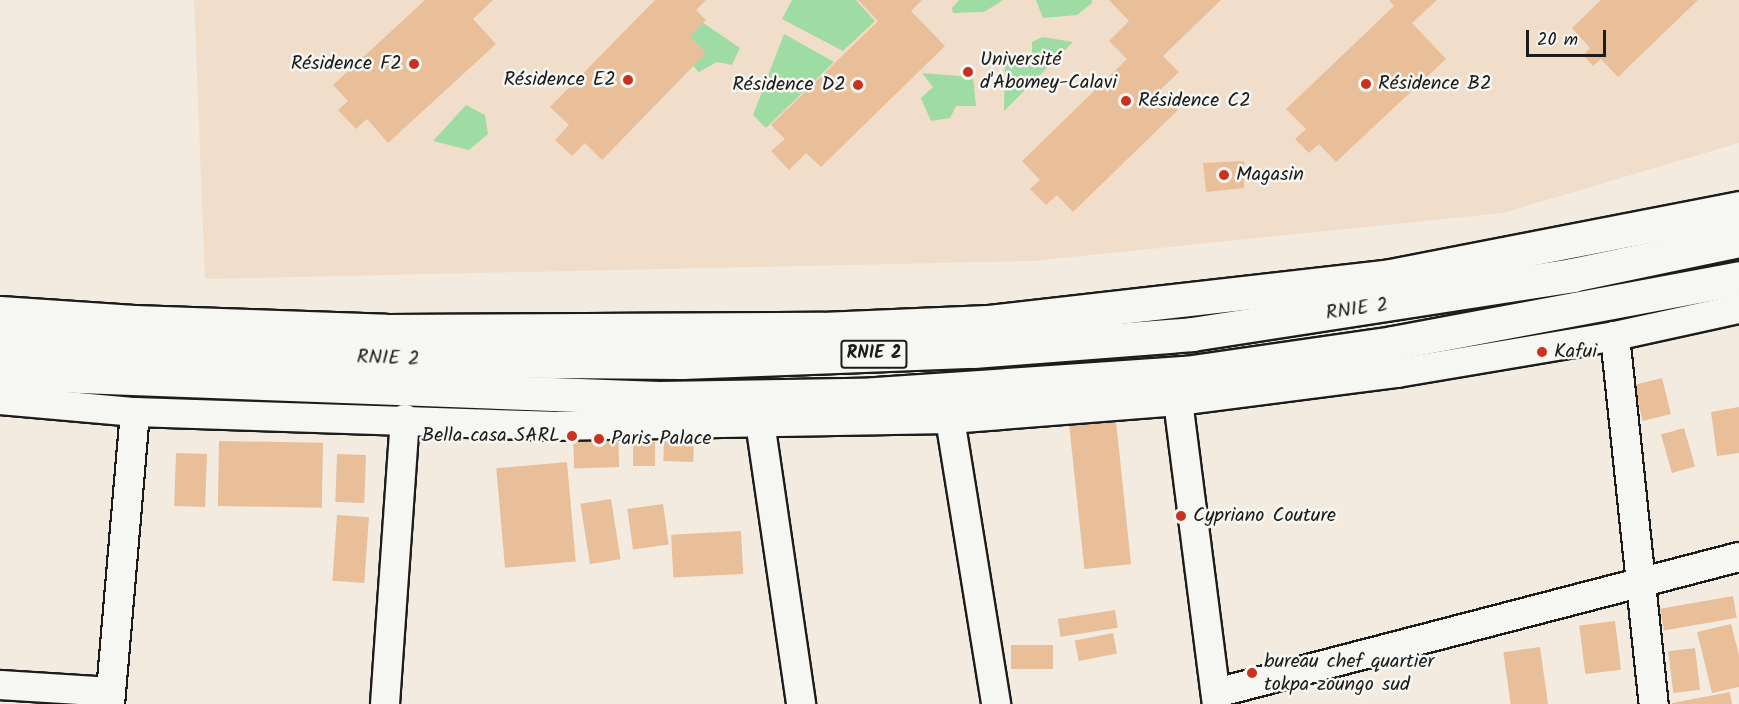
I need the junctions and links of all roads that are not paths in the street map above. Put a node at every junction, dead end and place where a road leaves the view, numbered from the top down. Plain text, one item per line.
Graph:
1 (1739, 208) edge
2 (1739, 240) edge
3 (1739, 278) edge
4 (1739, 309) edge
5 (0, 313) edge
6 (1616, 336) junction
7 (0, 342) edge
8 (0, 373) edge
9 (0, 400) edge
10 (1178, 401) junction
11 (135, 412) junction
12 (405, 419) junction
13 (950, 419) junction
14 (760, 422) junction
15 (1739, 557) edge
16 (1640, 582) junction
17 (0, 685) edge
18 (110, 698) edge
19 (1216, 698) edge
20 (385, 704) edge
21 (801, 704) edge
22 (996, 704) edge
23 (1654, 704) edge

1 - 5 main road
2 - 7 main road, RNIE 2 / RNIE 2
3 - 8 main road, RNIE 2 / RNIE 2
4 - 6 street
6 - 10 street
6 - 16 street
9 - 11 street
10 - 13 street
10 - 19 street
11 - 12 street
11 - 18 street
12 - 14 street
12 - 20 street
13 - 14 street
13 - 22 street
14 - 21 street
15 - 16 street
16 - 19 street
16 - 23 street
17 - 18 street

